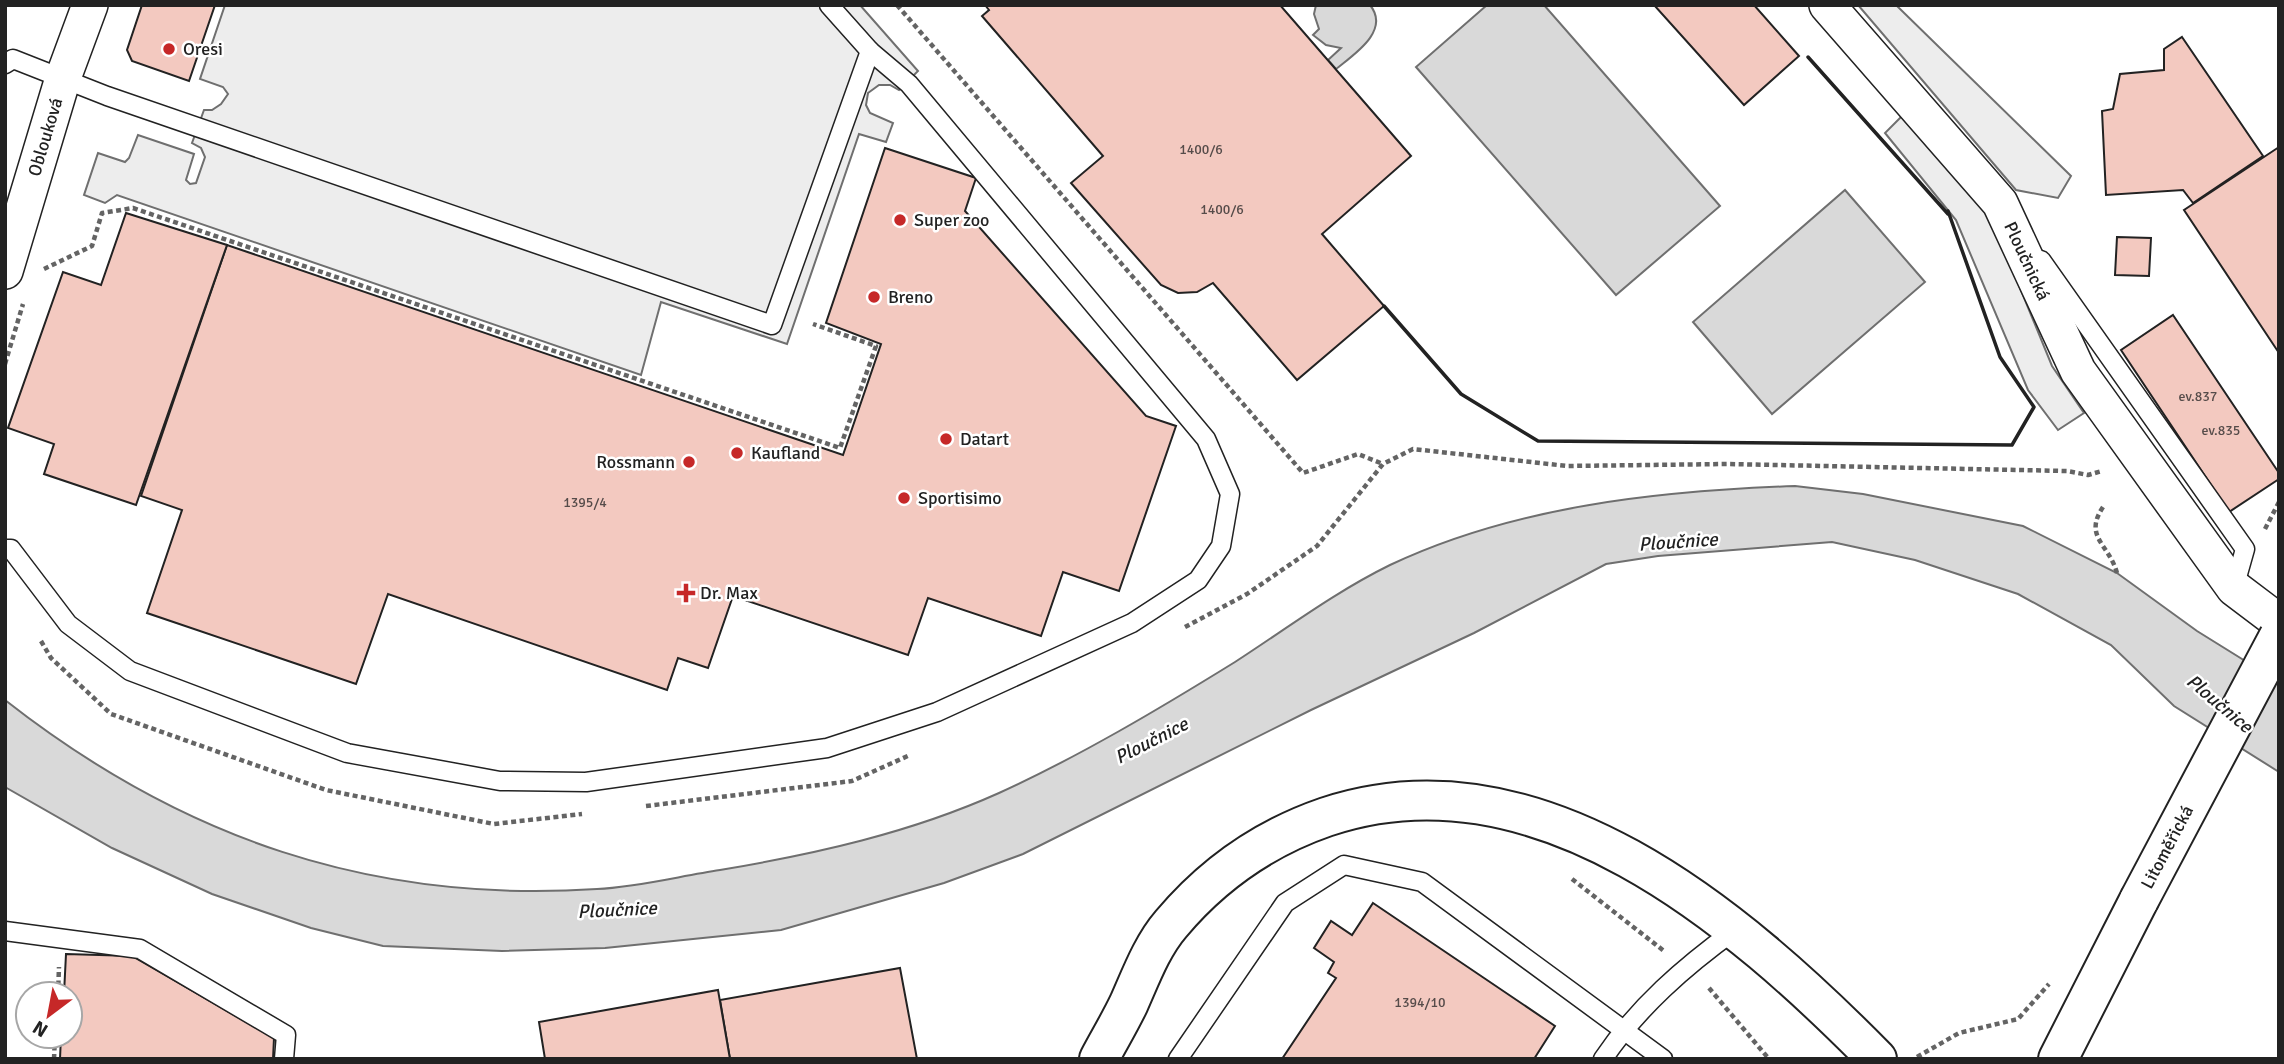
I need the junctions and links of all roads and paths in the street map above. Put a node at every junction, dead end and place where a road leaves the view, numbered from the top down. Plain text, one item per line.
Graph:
1 (90, 5) edge
2 (829, 5) edge
3 (897, 5) edge
4 (1827, 5) edge
5 (870, 51) junction
6 (5, 64) edge
7 (63, 78) junction
8 (2000, 203) junction
9 (19, 273) edge
10 (24, 301) dead end
11 (813, 324) dead end
12 (5, 363) edge
13 (1383, 464) junction
14 (2108, 470) dead end
15 (2279, 502) edge
16 (2103, 507) dead end
17 (2265, 530) dead end
18 (5, 549) edge
19 (2118, 573) dead end
20 (2234, 588) junction
21 (2279, 622) edge
22 (1181, 629) dead end
23 (2279, 636) edge
24 (38, 637) dead end
25 (914, 753) dead end
26 (643, 807) dead end
27 (589, 813) dead end
28 (1567, 875) dead end
29 (1735, 930) junction
30 (5, 931) edge
31 (1685, 966) junction
32 (2050, 983) dead end
33 (1128, 1005) junction
34 (1622, 1030) junction
35 (1914, 1058) edge
36 (284, 1059) edge
37 (1099, 1059) edge
38 (1116, 1059) edge
39 (1178, 1059) edge
40 (1603, 1059) edge
41 (1663, 1059) edge
42 (1769, 1059) edge
43 (1877, 1059) edge
44 (2058, 1059) edge

1 - 7 street, Oblouková
2 - 5 lane
3 - 13 path
4 - 8 street, Ploučnická
5 - 7 lane
5 - 18 lane
6 - 7 lane
7 - 9 street, Oblouková
8 - 20 street, Ploučnická
8 - 20 lane
9 - 11 path
10 - 12 path
13 - 14 path
13 - 22 path
15 - 17 path
16 - 19 path
20 - 21 street, Ploučnická
23 - 44 main road, Litoměřická, bridge
24 - 27 path
25 - 26 path
28 - 31 path
29 - 31 lane
29 - 33 main road
29 - 43 main road
30 - 36 lane
31 - 34 lane
31 - 42 path
32 - 35 path
33 - 37 main road
33 - 38 main road
34 - 39 lane
34 - 40 lane
34 - 41 lane

